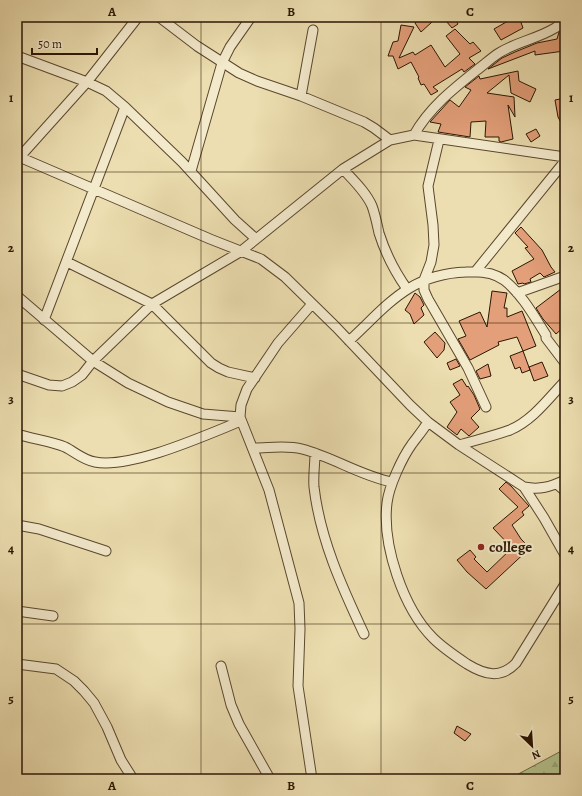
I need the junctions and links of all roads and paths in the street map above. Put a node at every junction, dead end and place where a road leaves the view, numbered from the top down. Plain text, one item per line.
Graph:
1 (138, 17) edge
2 (159, 17) edge
3 (251, 17) edge
4 (564, 17) edge
5 (313, 30) dead end
6 (17, 56) edge
7 (222, 63) junction
8 (87, 82) junction
9 (301, 96) junction
10 (125, 107) junction
11 (414, 135) junction
12 (390, 140) junction
13 (439, 140) junction
14 (18, 157) edge
15 (565, 157) edge
16 (565, 161) edge
17 (343, 169) junction
18 (191, 170) junction
19 (93, 189) junction
20 (256, 239) junction
21 (240, 252) junction
22 (67, 262) junction
23 (475, 272) junction
24 (565, 276) edge
25 (424, 280) junction
26 (407, 289) junction
27 (517, 293) junction
28 (17, 296) edge
29 (152, 304) junction
30 (312, 304) junction
31 (44, 320) junction
32 (349, 341) junction
33 (93, 361) junction
34 (565, 363) edge
35 (17, 374) edge
36 (255, 378) junction
37 (565, 381) edge
38 (486, 407) dead end
39 (240, 419) junction
40 (428, 422) junction
41 (17, 434) edge
42 (459, 445) junction
43 (253, 448) junction
44 (315, 453) junction
45 (392, 482) junction
46 (561, 482) edge
47 (524, 487) junction
48 (565, 490) edge
49 (17, 525) edge
50 (106, 551) dead end
51 (565, 555) edge
52 (565, 584) edge
53 (17, 611) edge
54 (53, 616) dead end
55 (364, 634) dead end
56 (17, 664) edge
57 (221, 666) dead end
58 (132, 779) edge
59 (270, 779) edge
60 (312, 779) edge

1 - 8 street
2 - 7 street
3 - 7 street
4 - 11 street
5 - 9 street
6 - 8 street
7 - 9 street
7 - 18 street
8 - 10 street
8 - 14 street
9 - 12 street
10 - 18 street
10 - 19 street
11 - 12 street
11 - 13 street
12 - 17 street
13 - 15 street
13 - 25 street
14 - 19 street
16 - 23 street
17 - 20 street
17 - 26 street
18 - 20 street
19 - 21 street
19 - 22 street
20 - 21 street
21 - 29 street
21 - 30 street
22 - 29 street
22 - 31 street
23 - 25 street
23 - 27 street
24 - 27 street
25 - 26 street
25 - 38 street
26 - 32 street
27 - 34 street
28 - 31 street
29 - 33 street
29 - 36 street
30 - 32 street
30 - 36 street
31 - 33 street
32 - 40 street
33 - 35 street
33 - 39 street
36 - 39 street
37 - 42 street
39 - 41 street
39 - 43 street
40 - 42 street
40 - 45 street
42 - 47 street
43 - 44 street
43 - 60 street
44 - 45 street
44 - 55 street
45 - 52 street
46 - 47 street
46 - 48 street
47 - 51 street
49 - 50 street
53 - 54 street
56 - 58 street
57 - 59 street

